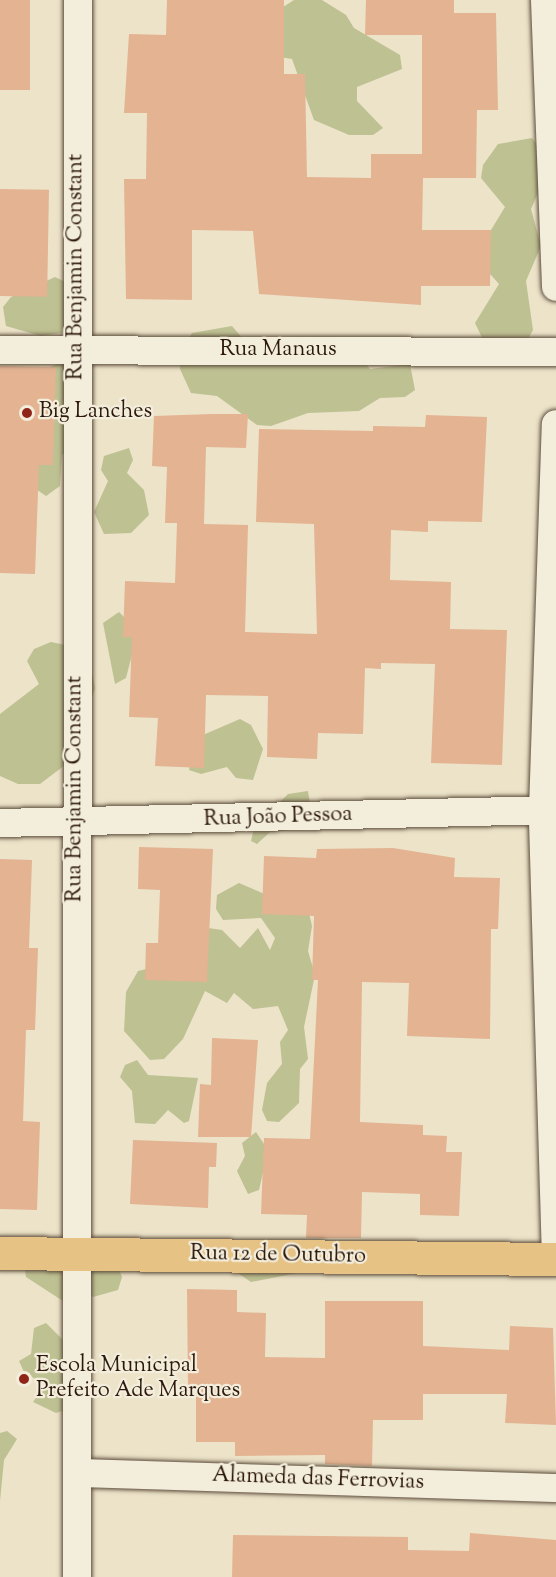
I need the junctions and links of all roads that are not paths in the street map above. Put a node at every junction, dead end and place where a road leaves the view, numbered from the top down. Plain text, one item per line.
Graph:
1 (78, 0) edge
2 (545, 0) edge
3 (556, 287) edge
4 (0, 350) edge
5 (77, 351) junction
6 (556, 352) edge
7 (556, 424) edge
8 (549, 810) edge
9 (0, 823) edge
10 (76, 824) junction
11 (0, 1253) edge
12 (80, 1254) junction
13 (556, 1259) edge
14 (79, 1473) junction
15 (556, 1488) edge
16 (77, 1577) edge

1 - 5 street, Rua Benjamin Constant
2 - 3 street
4 - 5 street, Rua Manaus
5 - 6 street, Rua Manaus
5 - 10 street, Rua Benjamin Constant
7 - 8 street
8 - 10 street, Rua João Pessoa
8 - 13 street
9 - 10 street, Rua João Pessoa
10 - 12 street, Rua Benjamin Constant
11 - 12 main road, Rua 12 de Outubro
12 - 13 main road, Rua 12 de Outubro
12 - 14 street, Rua Benjamin Constant
14 - 15 street, Alameda das Ferrovias
14 - 16 street, Rua Benjamin Constant

